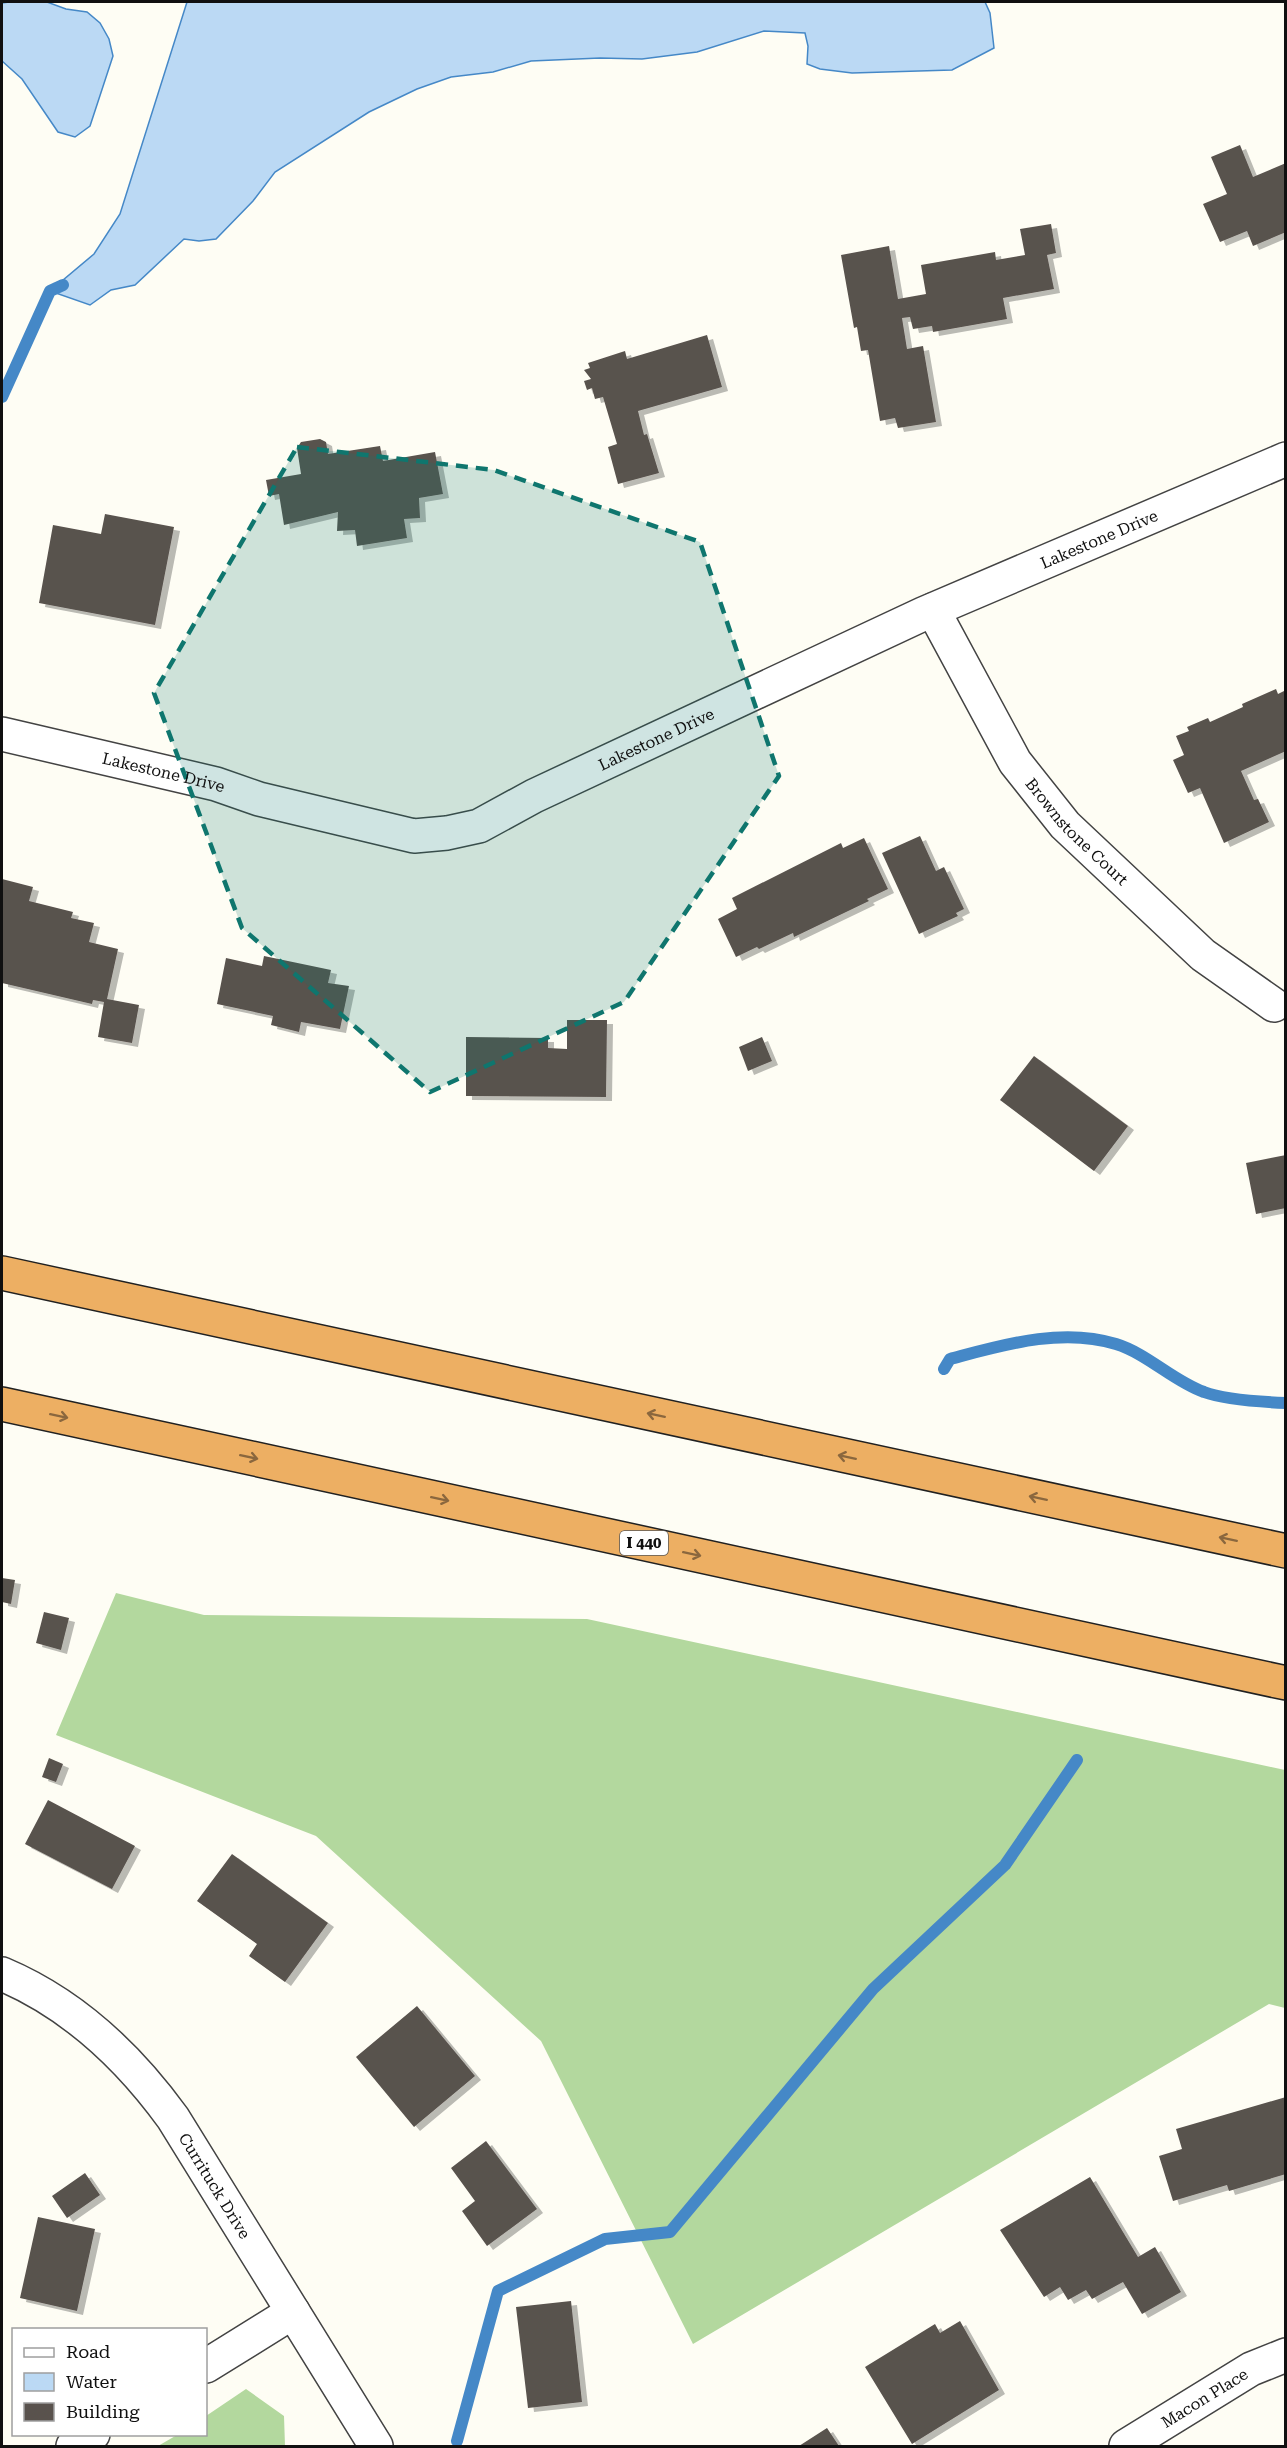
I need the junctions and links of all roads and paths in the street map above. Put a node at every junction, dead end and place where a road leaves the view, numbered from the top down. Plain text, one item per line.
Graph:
1 (1286, 459) edge
2 (933, 610) junction
3 (2, 734) edge
4 (1274, 1005) dead end
5 (2, 1274) edge
6 (2, 1404) edge
7 (1286, 1551) edge
8 (1286, 1683) edge
9 (2, 1974) edge
10 (293, 2312) junction
11 (1286, 2355) edge
12 (207, 2365) edge
13 (90, 2436) edge
14 (74, 2446) edge
15 (376, 2446) edge
16 (1126, 2446) edge

1 - 2 street, Lakestone Drive
2 - 3 street, Lakestone Drive
2 - 4 street, Brownstone Court
7 -> 5 highway
6 -> 8 highway, I 440
9 - 10 street, Currituck Drive
10 - 12 street
10 - 15 street, Currituck Drive
11 - 16 street, Macon Place
13 - 14 street

